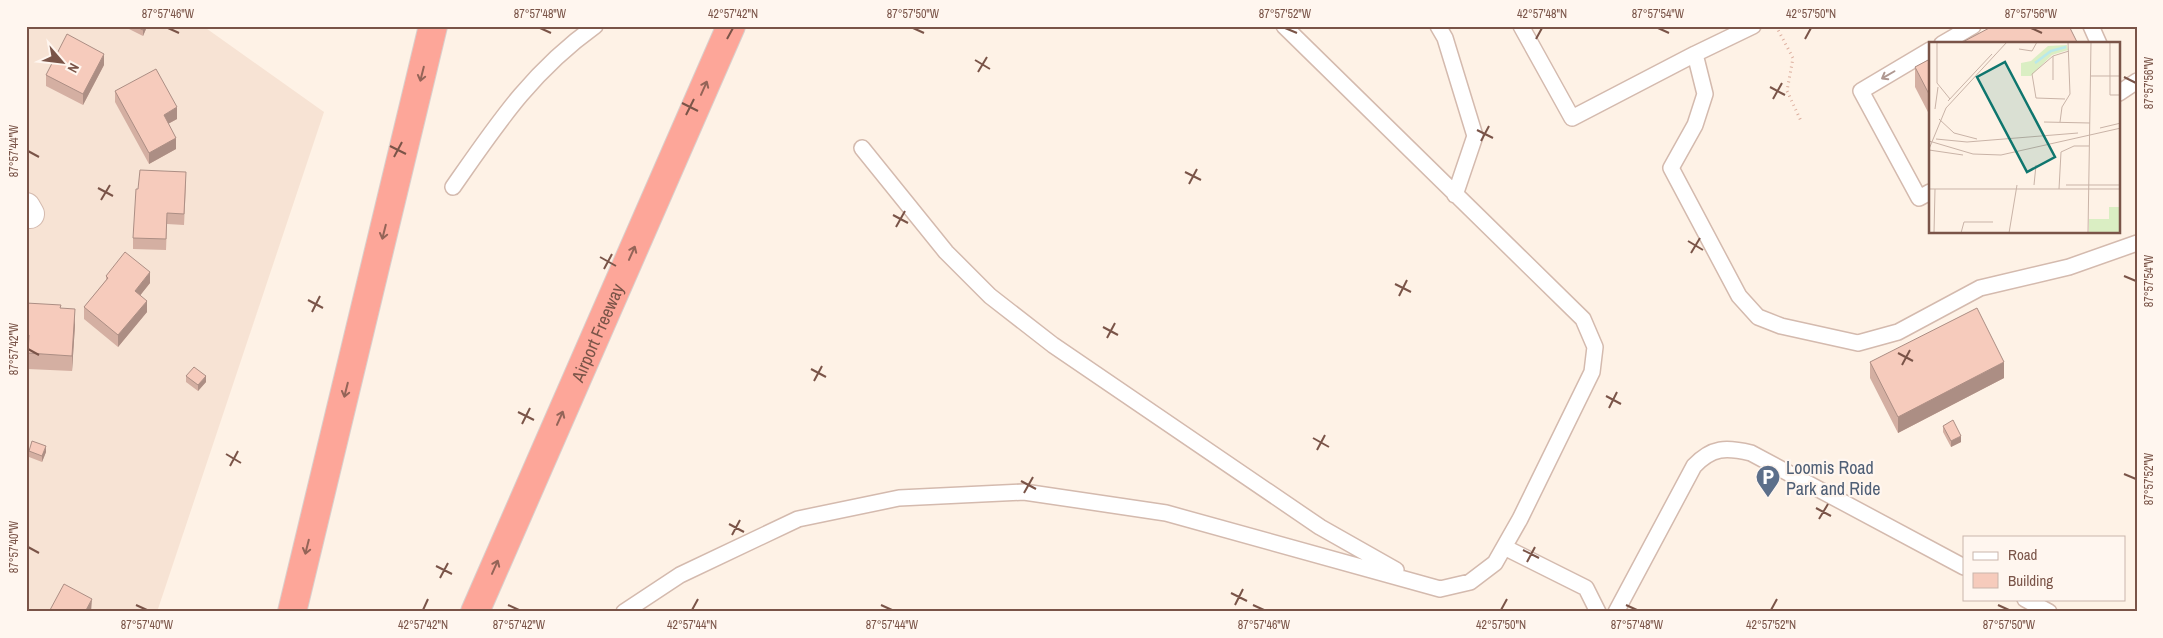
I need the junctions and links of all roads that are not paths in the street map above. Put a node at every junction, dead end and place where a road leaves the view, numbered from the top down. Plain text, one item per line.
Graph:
1 (433, 26) edge
2 (595, 26) edge
3 (731, 26) edge
4 (1284, 26) edge
5 (1438, 26) edge
6 (1521, 26) edge
7 (1753, 26) edge
8 (1972, 26) edge
9 (2091, 26) edge
10 (1945, 42) edge
11 (2098, 42) edge
12 (1929, 51) edge
13 (1695, 54) junction
14 (2137, 81) edge
15 (2120, 90) edge
16 (862, 148) dead end
17 (453, 187) dead end
18 (1929, 193) edge
19 (1454, 195) junction
20 (2137, 243) edge
21 (1504, 547) junction
22 (1963, 566) edge
23 (1440, 589) junction
24 (2027, 600) edge
25 (292, 612) edge
26 (475, 612) edge
27 (624, 612) edge
28 (1598, 612) edge
29 (1616, 612) edge
30 (2049, 612) edge

1 -> 25 highway
2 - 17 lane
26 -> 3 highway, Airport Freeway
4 - 19 lane
5 - 19 lane
6 - 13 lane
7 - 13 lane
8 - 10 lane
9 - 11 lane
12 -> 18 lane
13 - 20 lane
14 - 15 lane
16 - 23 lane
19 - 21 lane
21 - 23 lane
21 - 28 lane
22 - 29 lane
23 - 27 lane
24 - 30 lane

